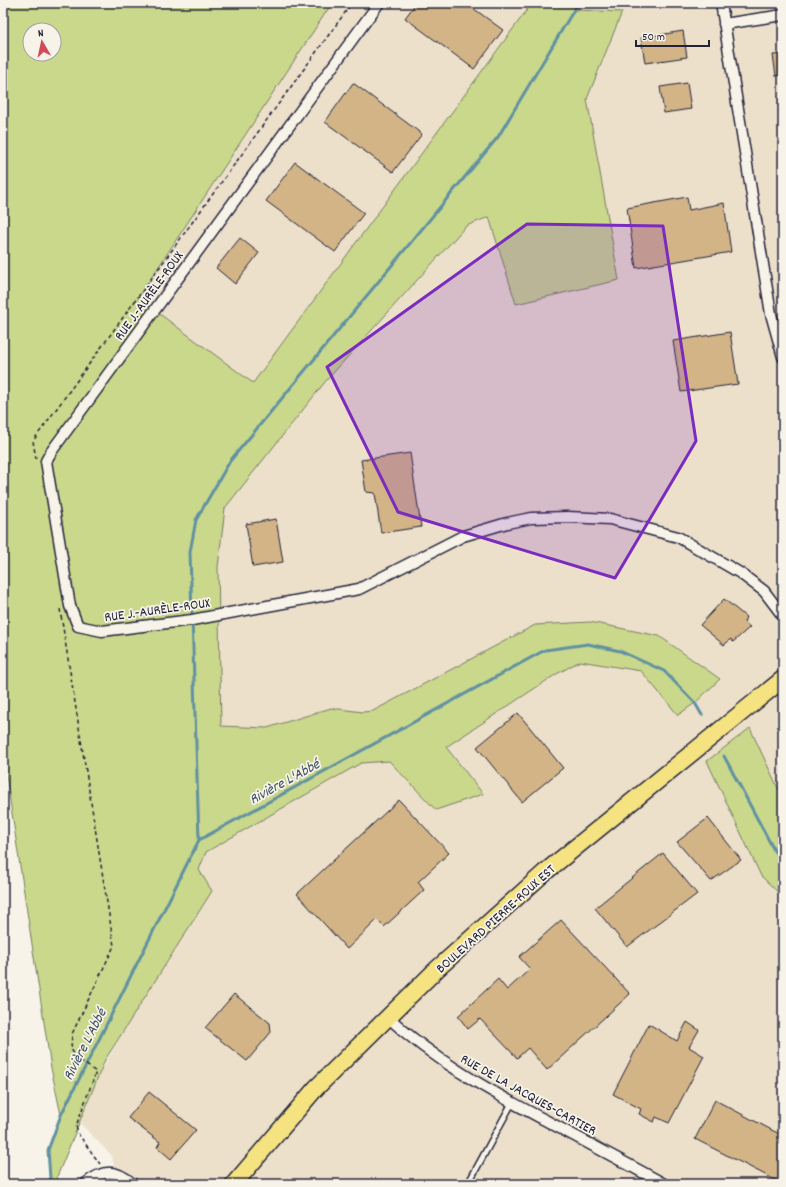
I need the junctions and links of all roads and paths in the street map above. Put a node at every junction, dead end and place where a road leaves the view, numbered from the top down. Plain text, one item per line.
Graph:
1 (352, 3) edge
2 (379, 3) edge
3 (721, 3) edge
4 (783, 15) edge
5 (724, 24) junction
6 (783, 356) edge
7 (37, 464) dead end
8 (59, 605) dead end
9 (783, 616) edge
10 (783, 679) edge
11 (388, 1017) junction
12 (512, 1102) junction
13 (110, 1172) junction
14 (85, 1184) edge
15 (133, 1184) edge
16 (234, 1184) edge
17 (468, 1184) edge
18 (664, 1184) edge

1 - 7 path
2 - 9 street, RUE J.-AURÈLE-ROUX
3 - 5 street
4 - 5 street
5 - 6 street
8 - 13 path
10 - 11 main road, BOULEVARD PIERRE-ROUX EST
11 - 12 street, RUE DE LA JACQUES-CARTIER
11 - 16 main road, BOULEVARD PIERRE-ROUX EST
12 - 17 lane
12 - 18 street, RUE DE LA JACQUES-CARTIER
13 - 14 street
13 - 15 street

